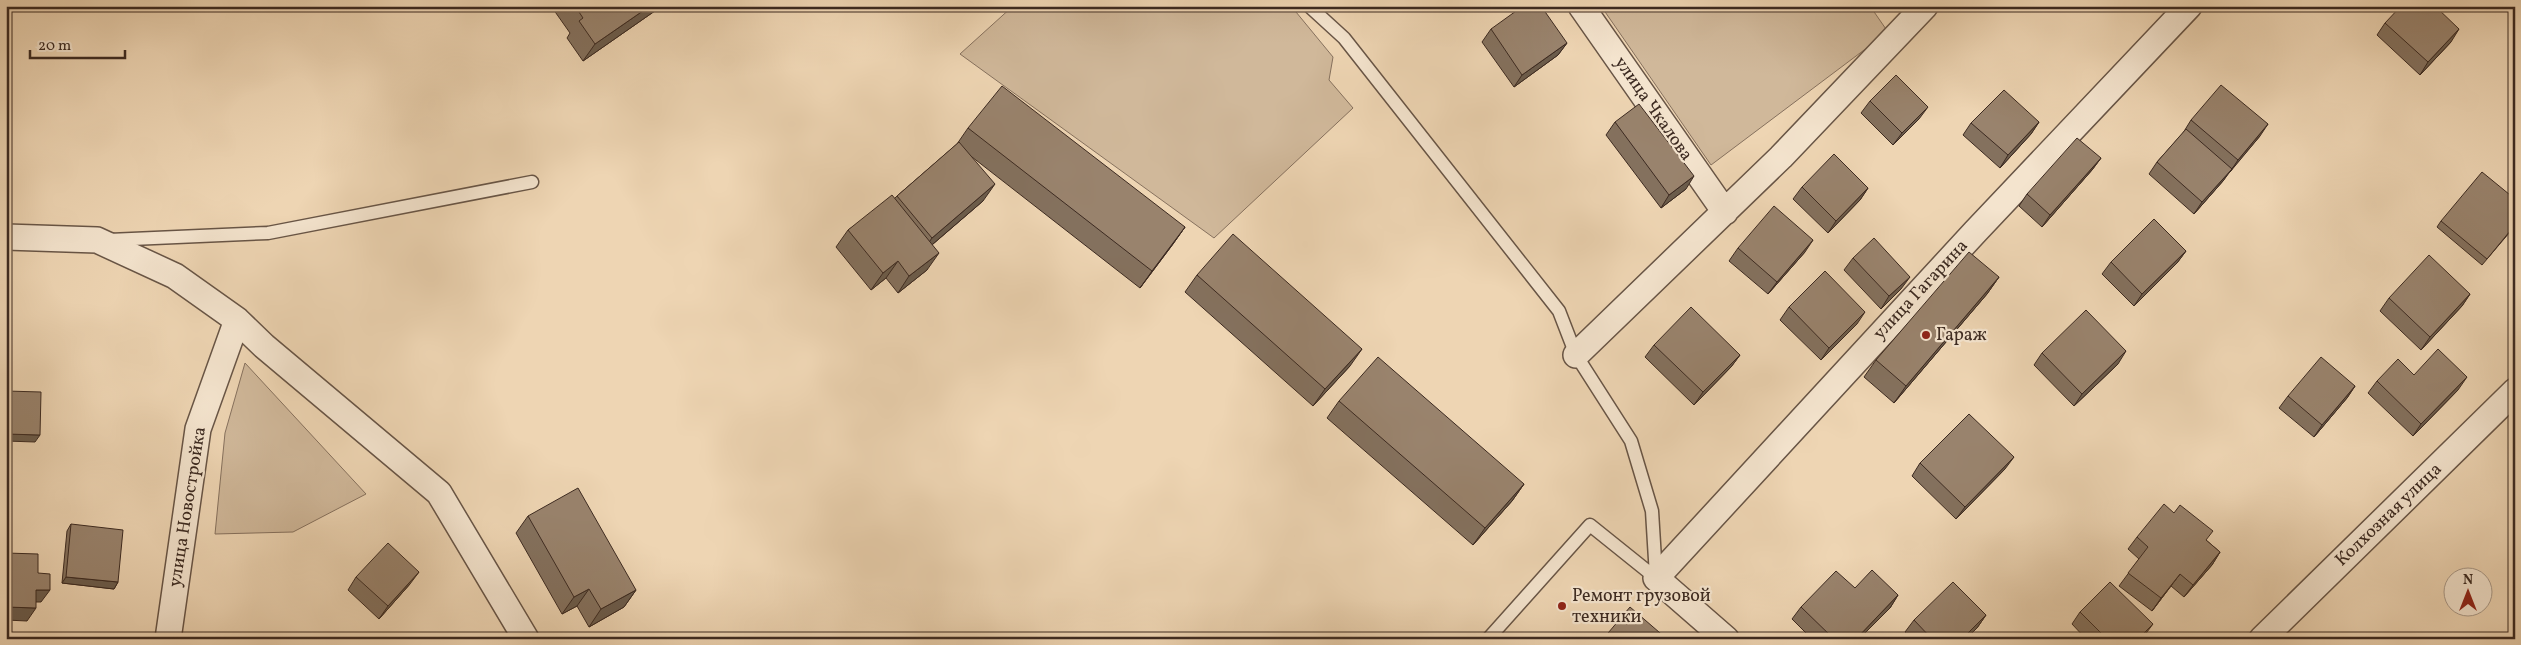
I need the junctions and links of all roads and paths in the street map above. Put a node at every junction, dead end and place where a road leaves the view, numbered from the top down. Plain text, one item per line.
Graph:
1 (1309, 6) edge
2 (1581, 6) edge
3 (2188, 6) edge
4 (1916, 9) edge
5 (532, 182) dead end
6 (1725, 212) junction
7 (6, 237) edge
8 (97, 240) junction
9 (237, 320) junction
10 (1576, 355) junction
11 (2515, 391) edge
12 (1656, 578) junction
13 (168, 639) edge
14 (526, 639) edge
15 (1488, 639) edge
16 (1726, 639) edge
17 (2262, 639) edge

1 - 10 lane
2 - 6 street, улица Чкалова
3 - 12 street, улица Гагарина
4 - 6 street
5 - 8 lane
6 - 10 street
7 - 8 street
8 - 9 street
9 - 13 street, улица Новостройка
9 - 14 street
10 - 12 lane
11 - 17 street, Колхозная улица
12 - 15 lane
12 - 16 street

